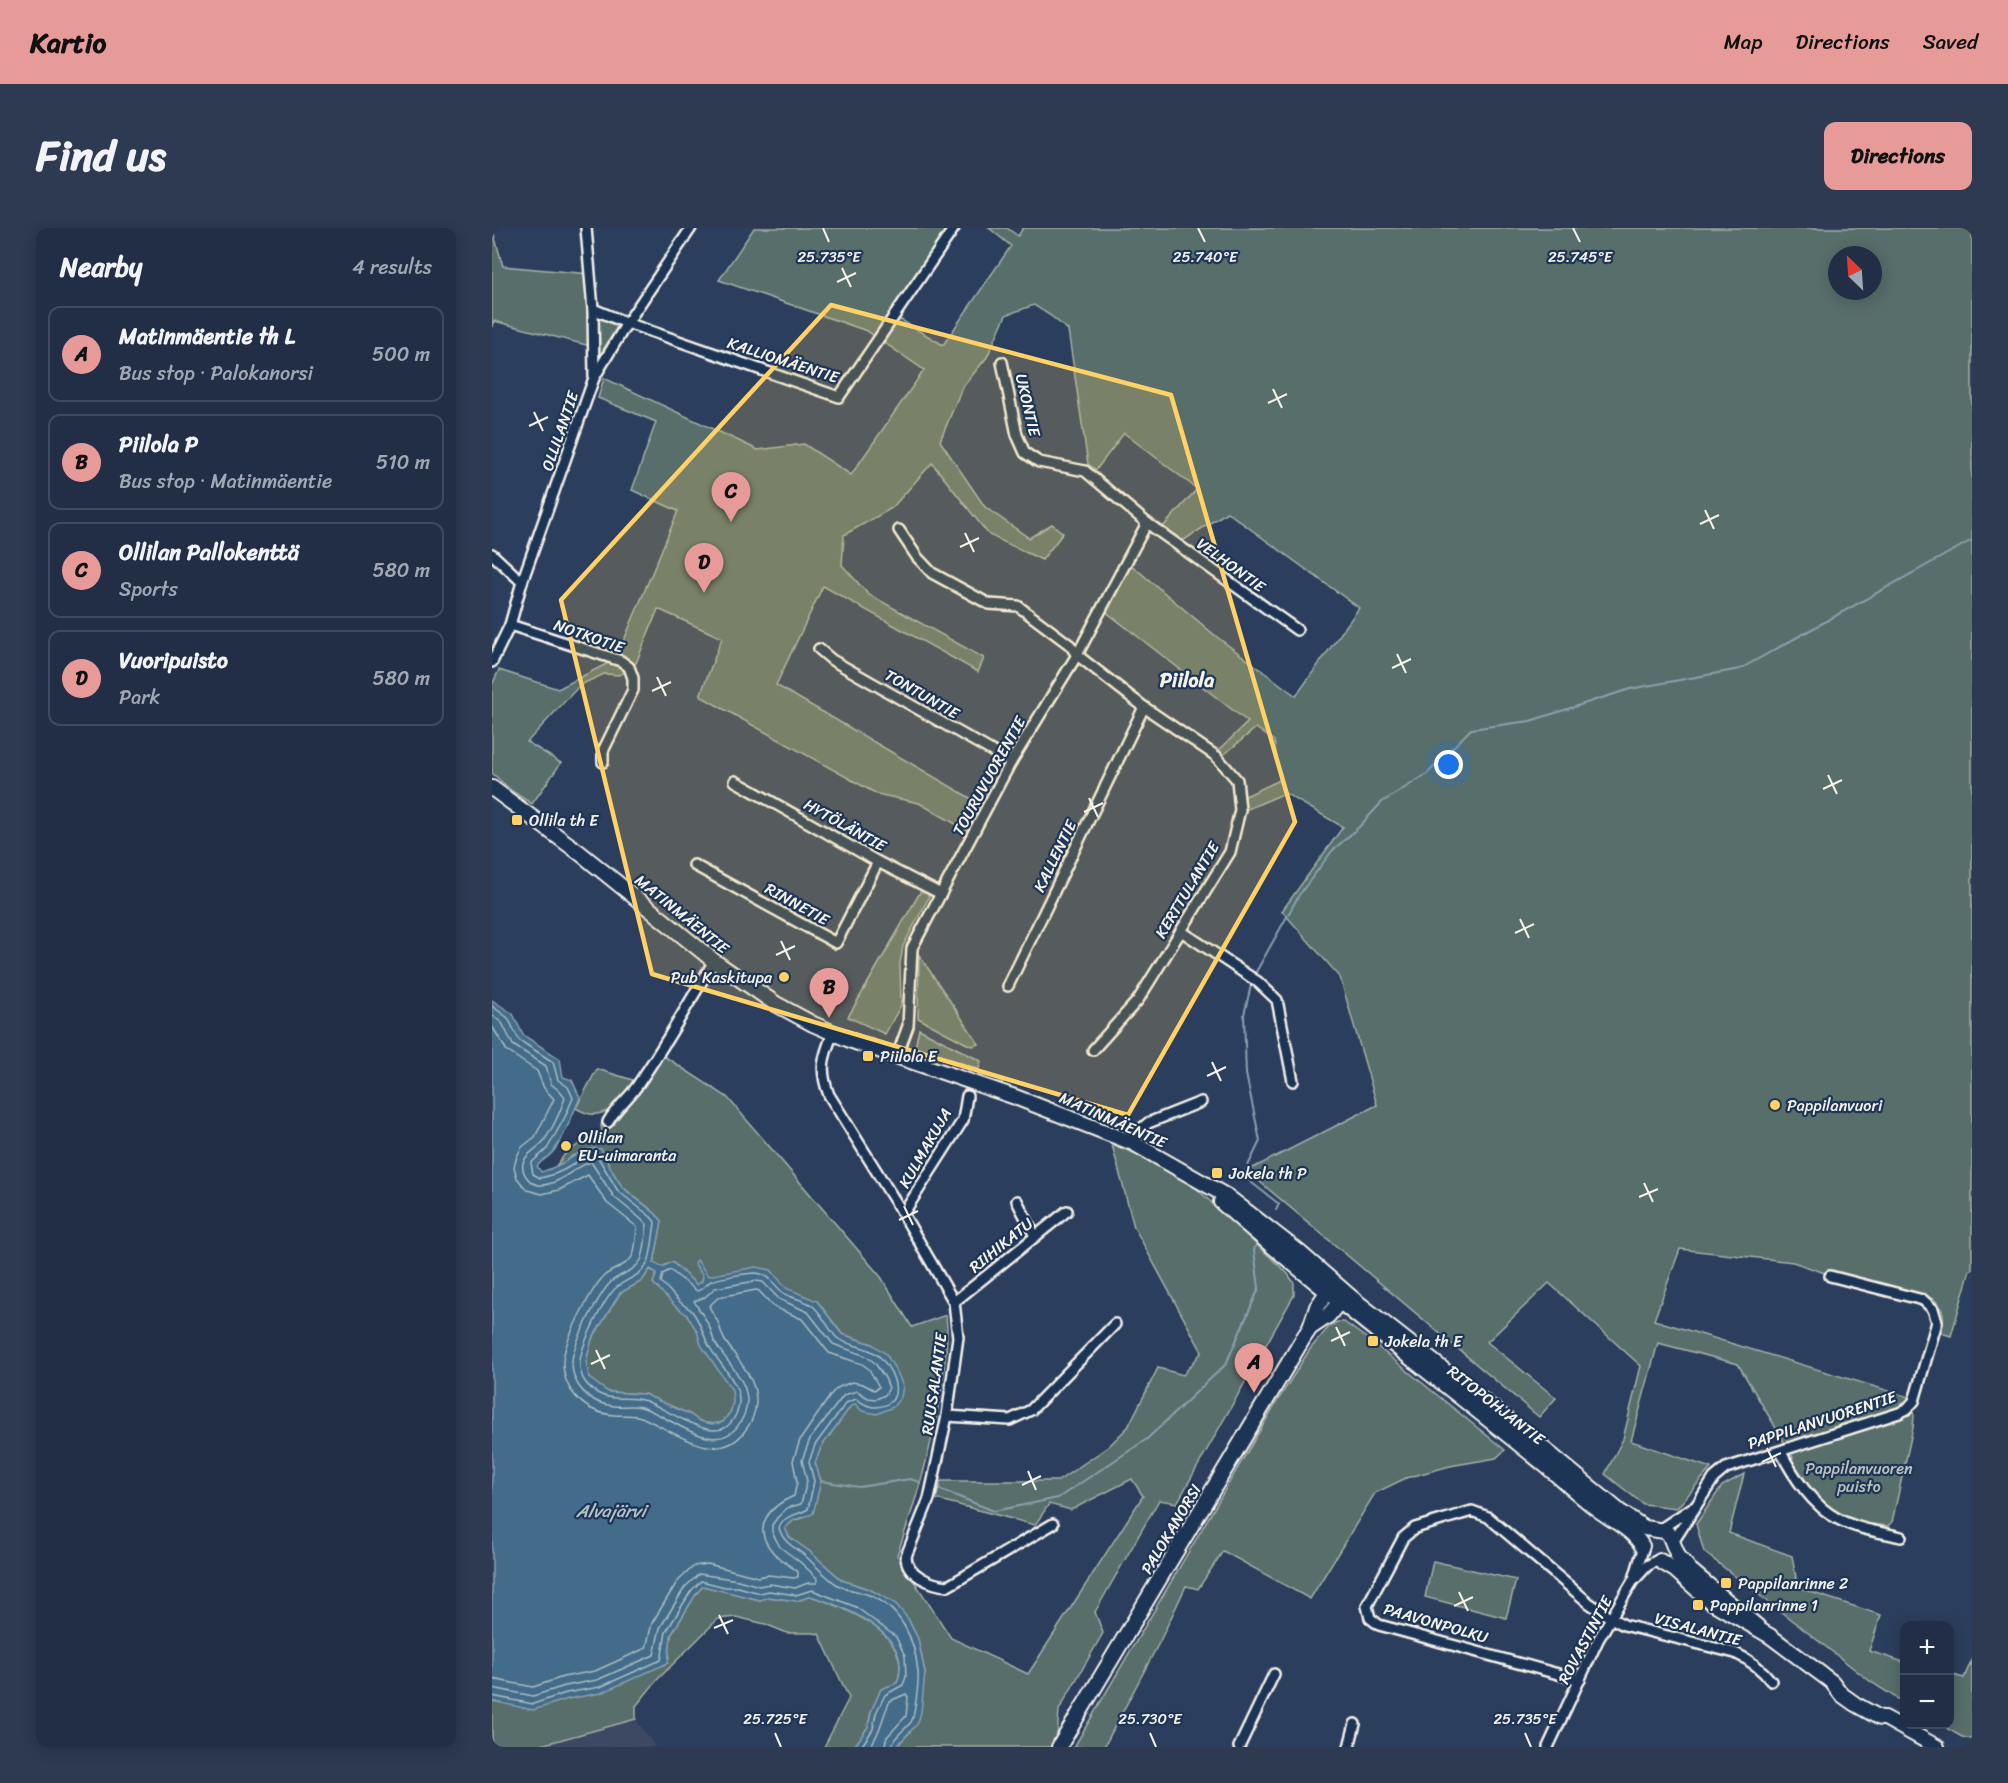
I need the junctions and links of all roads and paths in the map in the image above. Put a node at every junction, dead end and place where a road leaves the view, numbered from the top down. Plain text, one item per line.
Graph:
1 (586, 228) edge
2 (691, 228) edge
3 (954, 228) edge
4 (593, 309) junction
5 (627, 323) junction
6 (1002, 362) dead end
7 (594, 378) junction
8 (1147, 523) junction
9 (899, 530) dead end
10 (492, 554) edge
11 (522, 582) junction
12 (510, 625) junction
13 (1297, 630) dead end
14 (819, 649) dead end
15 (1077, 655) junction
16 (492, 662) edge
17 (1144, 707) junction
18 (603, 762) dead end
19 (1011, 762) junction
20 (735, 780) dead end
21 (492, 788) edge
22 (878, 862) junction
23 (694, 865) dead end
24 (941, 894) junction
25 (1180, 932) junction
26 (714, 962) junction
27 (1008, 986) dead end
28 (833, 1034) junction
29 (1093, 1050) dead end
30 (897, 1056) junction
31 (1293, 1081) dead end
32 (967, 1095) dead end
33 (1200, 1102) dead end
34 (608, 1122) dead end
35 (1133, 1143) junction
36 (1017, 1201) dead end
37 (1067, 1211) dead end
38 (903, 1214) junction
39 (1035, 1236) junction
40 (1830, 1276) dead end
41 (1331, 1287) junction
42 (1343, 1297) junction
43 (954, 1302) junction
44 (1115, 1324) dead end
45 (1311, 1328) junction
46 (947, 1416) junction
47 (1781, 1452) junction
48 (1694, 1507) junction
49 (1053, 1524) dead end
50 (1657, 1531) junction
51 (1901, 1537) dead end
52 (1673, 1544) junction
53 (1643, 1547) junction
54 (1658, 1561) junction
55 (1634, 1579) junction
56 (1611, 1618) junction
57 (1758, 1628) junction
58 (1274, 1674) dead end
59 (1580, 1680) junction
60 (1771, 1681) dead end
61 (1355, 1724) dead end
62 (1059, 1747) edge
63 (1239, 1747) edge
64 (1349, 1747) edge
65 (1548, 1747) edge
66 (1937, 1747) edge

1 - 4 street
2 - 5 street, OLLILANTIE
3 - 5 street, KALLIOMÄENTIE
4 - 5 street
4 - 7 street
5 - 7 street, OLLILANTIE
6 - 8 street, UKONTIE
7 - 11 street, OLLILANTIE
8 - 13 street, VELHONTIE
8 - 15 street, TOURUVUORENTIE
9 - 15 street, KERTTULANTIE
10 - 11 street
11 - 12 street, OLLILANTIE
12 - 16 street, OLLILANTIE
12 - 18 street, NOTKOTIE
14 - 19 street, TONTUNTIE
15 - 17 street, KERTTULANTIE
15 - 19 street, TOURUVUORENTIE
17 - 25 street, KERTTULANTIE
17 - 27 street, KALLENTIE
19 - 24 street, TOURUVUORENTIE
20 - 22 street, HYTÖLÄNTIE
21 - 26 main road, MATINMÄENTIE
22 - 23 street, RINNETIE
22 - 24 street, HYTÖLÄNTIE
24 - 30 street, TOURUVUORENTIE
25 - 29 street, KERTTULANTIE
25 - 31 street
26 - 28 main road, MATINMÄENTIE
26 - 34 street
28 - 30 main road, MATINMÄENTIE
28 - 38 street, RUUSALANTIE
30 - 35 main road, MATINMÄENTIE
32 - 38 street, KULMAKUJA
33 - 35 street
35 - 41 main road, MATINMÄENTIE
36 - 39 street
37 - 39 street, RIIHIKATU
38 - 43 street, RUUSALANTIE
39 - 43 street, RIIHIKATU
40 - 47 street, PAPPILANVUORENTIE
41 - 42 main road, RITOPOHJANTIE
41 - 45 main road, PALOKANORSI
42 - 45 main road, PALOKANORSI
42 - 50 main road, RITOPOHJANTIE
42 - 53 main road, RITOPOHJANTIE
43 - 46 street, RUUSALANTIE
44 - 46 street
45 - 62 main road, PALOKANORSI
46 - 49 street, RUUSALANTIE
47 - 48 street, PAPPILANVUORENTIE
47 - 51 street
48 - 50 street, PAPPILANVUORENTIE
48 - 52 street, PAPPILANVUORENTIE
50 - 52 main road
50 - 53 main road
52 - 54 main road
52 - 57 main road
53 - 54 main road
53 - 55 street, ROVASTINTIE
54 - 55 street, ROVASTINTIE
54 - 57 main road
55 - 56 street, ROVASTINTIE
56 - 59 street, ROVASTINTIE
56 - 59 street, PAAVONPOLKU
56 - 60 street, VISALANTIE
57 - 66 main road
58 - 63 street
59 - 65 street, ROVASTINTIE
61 - 64 street

